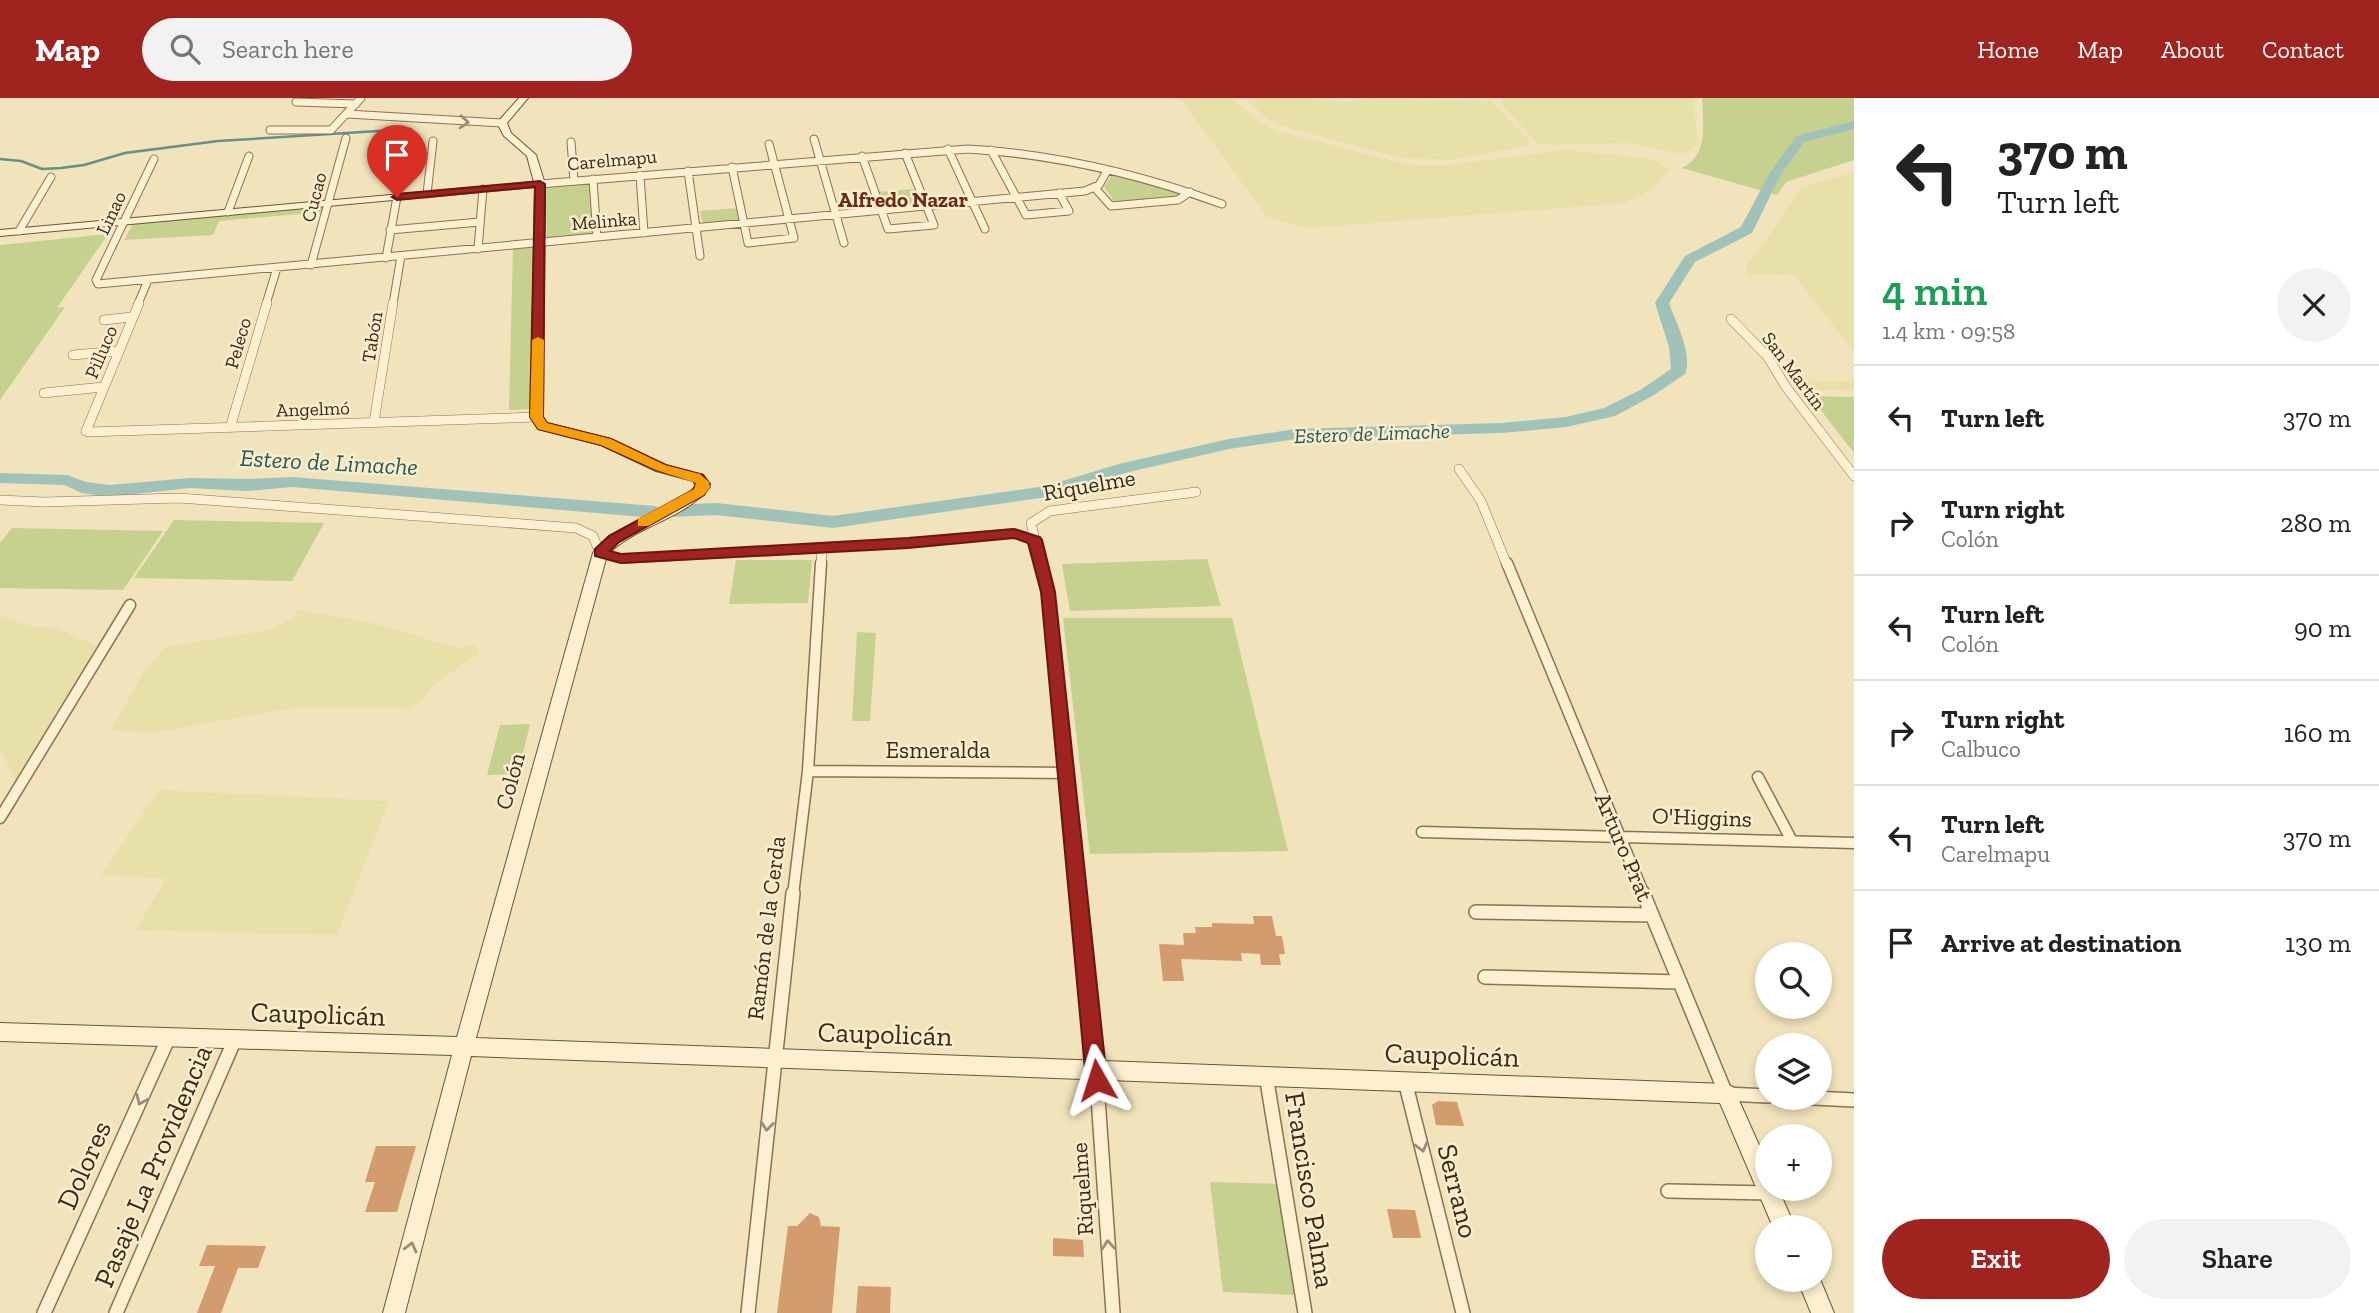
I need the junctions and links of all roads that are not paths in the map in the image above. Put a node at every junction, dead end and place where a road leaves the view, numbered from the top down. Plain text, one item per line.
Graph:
1 (524, 98) edge
2 (359, 101) edge
3 (296, 102) dead end
4 (347, 114) junction
5 (502, 123) junction
6 (270, 130) dead end
7 (346, 138) dead end
8 (814, 139) dead end
9 (433, 141) dead end
10 (571, 142) dead end
11 (769, 144) dead end
12 (948, 149) junction
13 (991, 150) junction
14 (905, 153) junction
15 (249, 156) dead end
16 (862, 156) junction
17 (154, 159) dead end
18 (819, 160) junction
19 (774, 163) junction
20 (732, 167) junction
21 (688, 171) junction
22 (1107, 171) junction
23 (640, 175) junction
24 (51, 177) dead end
25 (593, 179) junction
26 (574, 181) junction
27 (540, 184) junction
28 (1095, 188) junction
29 (483, 189) junction
30 (1190, 192) junction
31 (1059, 193) junction
32 (427, 194) junction
33 (397, 197) junction
34 (1016, 197) junction
35 (971, 202) junction
36 (328, 203) junction
37 (1222, 204) dead end
38 (926, 206) junction
39 (881, 210) junction
40 (228, 212) junction
41 (835, 215) junction
42 (481, 218) junction
43 (789, 219) junction
44 (125, 221) junction
45 (744, 223) junction
46 (391, 227) junction
47 (696, 228) junction
48 (985, 229) dead end
49 (19, 231) junction
50 (0, 233) edge
51 (644, 233) junction
52 (597, 237) junction
53 (540, 243) junction
54 (844, 243) dead end
55 (478, 249) junction
56 (401, 256) junction
57 (700, 256) dead end
58 (386, 258) junction
59 (311, 265) junction
60 (277, 268) junction
61 (96, 280) joint
62 (148, 280) junction
63 (132, 317) junction
64 (1731, 319) dead end
65 (104, 320) dead end
66 (118, 351) junction
67 (73, 355) dead end
68 (103, 387) junction
69 (44, 393) dead end
70 (539, 421) junction
71 (374, 422) junction
72 (230, 428) junction
73 (91, 433) joint
74 (1460, 469) dead end
75 (1854, 476) edge
76 (1196, 492) dead end
77 (0, 500) edge
78 (1035, 540) junction
79 (822, 548) junction
80 (600, 553) junction
81 (130, 605) dead end
82 (808, 771) junction
83 (1068, 773) junction
84 (1758, 776) dead end
85 (0, 818) edge
86 (1422, 832) dead end
87 (1619, 836) junction
88 (1792, 841) junction
89 (1854, 843) edge
90 (1476, 912) dead end
91 (1652, 915) junction
92 (1485, 977) dead end
93 (1680, 982) junction
94 (0, 1032) edge
95 (169, 1037) junction
96 (235, 1039) junction
97 (464, 1046) junction
98 (774, 1058) junction
99 (1096, 1069) junction
100 (1266, 1075) junction
101 (1405, 1081) junction
102 (1726, 1094) junction
103 (1755, 1095) edge
104 (1832, 1099) edge
105 (1854, 1100) edge
106 (1755, 1161) edge
107 (1668, 1191) dead end
108 (1755, 1193) edge
109 (1814, 1292) edge
110 (44, 1313) edge
111 (116, 1313) edge
112 (394, 1313) edge
113 (748, 1313) edge
114 (1113, 1313) edge
115 (1305, 1313) edge
116 (1463, 1313) edge
117 (1823, 1313) edge

1 - 5 street
2 - 3 street
2 - 4 street
4 -> 5 street
4 - 6 street
5 - 27 street
7 - 36 street, Cucao
8 - 18 street
9 - 32 street
10 - 26 street
11 - 19 street
12 - 13 street, Carelmapu
12 - 14 street, Carelmapu
12 - 35 street
13 - 22 street, Carelmapu
13 - 34 street
14 - 16 street, Carelmapu
14 - 38 street
15 - 40 street
16 - 18 street, Carelmapu
16 - 39 street
17 - 44 street, Linao
18 - 19 street, Carelmapu
18 - 41 street
19 - 20 street, Carelmapu
19 - 43 street
20 - 21 street, Carelmapu
20 - 45 street
21 - 23 street, Carelmapu
21 - 47 street
22 - 28 street
22 - 30 street, Carelmapu
23 - 25 street, Carelmapu
23 - 51 street
24 - 49 street
25 - 26 street, Carelmapu
25 - 52 street
26 - 27 street, Carelmapu
27 - 29 street, Carelmapu
27 - 53 street
28 - 30 street
28 - 31 street, Melinka
29 - 32 street, Carelmapu
29 - 42 street
30 - 37 street, Carelmapu
31 - 34 street, Melinka
31 - 34 street
32 - 33 street, Carelmapu
33 - 36 street, Carelmapu
33 - 46 street
34 - 35 street, Melinka
35 - 38 street, Melinka
35 - 48 street
36 - 40 street, Carelmapu
36 - 59 street, Cucao
38 - 39 street, Melinka
38 - 39 street
39 - 41 street, Melinka
40 - 44 street, Carelmapu
41 - 43 street, Melinka
41 - 54 street
42 - 46 street
42 - 55 street
43 - 45 street, Melinka
43 - 45 street
44 - 49 street, Carelmapu
44 - 61 street, Linao
45 - 47 street, Melinka
46 - 58 street
47 - 51 street, Melinka
47 - 57 street
49 - 50 street, Carelmapu
51 - 52 street, Melinka
52 - 53 street, Melinka
53 - 55 street, Melinka
53 - 70 street
55 - 56 street, Melinka
56 - 58 street, Melinka
56 - 71 street, Tabón
58 - 59 street, Melinka
59 - 60 street, Melinka
60 - 62 street, Melinka
60 - 72 street, Peleco
61 - 62 street, Melinka
62 - 63 street, Pilluco
63 - 65 street
63 - 66 street, Pilluco
64 - 75 street, San Martín
66 - 67 street
66 - 68 street, Pilluco
68 - 69 street
68 - 73 street, Pilluco
70 - 71 street, Angelmó
70 - 80 street
71 - 72 street, Angelmó
72 - 73 street, Angelmó
74 - 87 street, Arturo Prat
76 - 78 street, Riquelme
77 - 80 street
78 - 79 street
78 - 83 street, Riquelme
79 - 80 street
79 - 82 street, Ramón de la Cerda
80 - 97 street, Colón
81 - 85 street
82 - 83 street, Esmeralda
82 - 98 street, Ramón de la Cerda
83 - 99 street, Riquelme
84 - 88 street
86 - 87 street, O'Higgins
87 - 88 street, O'Higgins
87 - 91 street, Arturo Prat
88 - 89 street, O'Higgins
90 - 91 street
91 - 93 street, Arturo Prat
92 - 93 street
93 - 102 street, Arturo Prat
94 - 95 street, Caupolicán
95 - 96 street, Caupolicán
95 -> 110 street, Dolores
96 - 97 street, Caupolicán
96 - 111 street, Pasaje La Providencia
97 - 98 street, Caupolicán
112 -> 97 street, Colón
98 - 99 street, Caupolicán
98 -> 113 street, Ramón de la Cerda
99 - 100 street, Caupolicán
114 -> 99 street, Riquelme
100 - 101 street, Caupolicán
100 - 115 street, Francisco Palma
101 - 102 street, Caupolicán
101 -> 116 street, Serrano
102 - 103 street, Caupolicán
102 - 106 street, Arturo Prat
104 - 105 street
107 - 108 street
109 - 117 street

